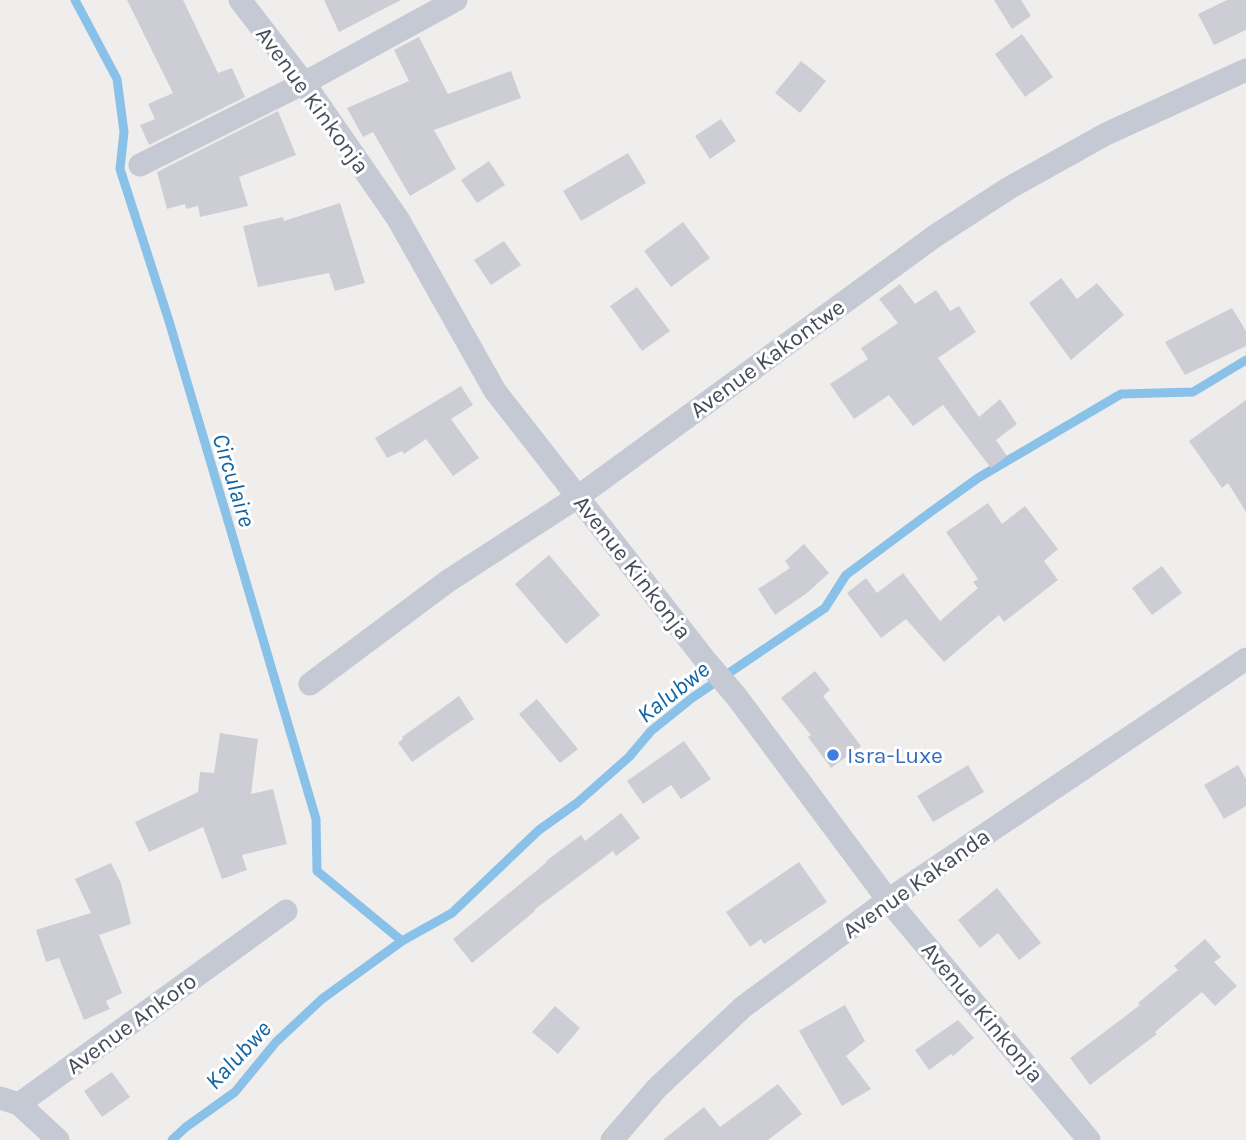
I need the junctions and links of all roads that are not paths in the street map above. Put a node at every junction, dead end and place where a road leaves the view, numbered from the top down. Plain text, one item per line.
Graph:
1 (240, 0) edge
2 (456, 0) edge
3 (1246, 70) edge
4 (304, 83) junction
5 (140, 165) dead end
6 (579, 496) junction
7 (1246, 659) edge
8 (310, 684) dead end
9 (888, 900) junction
10 (286, 911) dead end
11 (9, 1101) edge
12 (58, 1140) edge
13 (612, 1140) edge
14 (1089, 1140) edge

1 - 4 street, Avenue Kinkonja
2 - 4 street
3 - 6 street, Avenue Kakontwe
4 - 5 street
4 - 6 street, Avenue Kinkonja
6 - 8 street, Avenue Kakontwe
6 - 9 street, Avenue Kinkonja
7 - 9 street, Avenue Kakanda
9 - 13 street, Avenue Kakanda
9 - 14 street, Avenue Kinkonja
10 - 11 street, Avenue Ankoro
11 - 12 street, Avenue Ankoro

